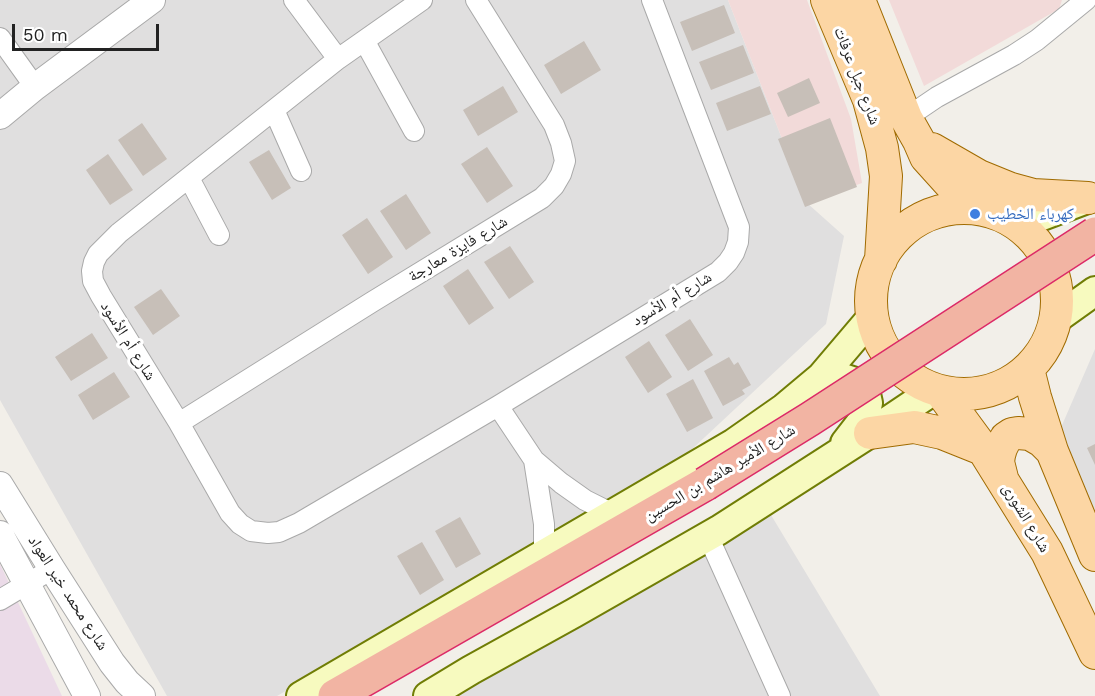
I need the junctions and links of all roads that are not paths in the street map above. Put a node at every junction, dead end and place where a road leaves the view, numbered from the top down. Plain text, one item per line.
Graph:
1 (152, 0) edge
2 (294, 0) edge
3 (422, 0) edge
4 (476, 0) edge
5 (652, 0) edge
6 (827, 0) edge
7 (859, 0) edge
8 (1085, 0) edge
9 (0, 38) edge
10 (365, 42) junction
11 (339, 59) junction
12 (35, 87) junction
13 (274, 110) junction
14 (0, 116) edge
15 (414, 131) dead end
16 (917, 139) junction
17 (301, 171) dead end
18 (886, 176) junction
19 (189, 178) junction
20 (1093, 201) edge
21 (972, 208) junction
22 (1009, 219) junction
23 (1095, 234) edge
24 (219, 235) dead end
25 (1095, 242) edge
26 (1095, 259) edge
27 (881, 260) junction
28 (1095, 291) edge
29 (872, 317) junction
30 (1056, 319) junction
31 (1028, 369) junction
32 (821, 377) junction
33 (937, 391) junction
34 (498, 406) junction
35 (179, 423) junction
36 (870, 433) junction
37 (983, 449) junction
38 (1052, 451) junction
39 (839, 452) junction
40 (534, 460) junction
41 (1002, 478) junction
42 (0, 485) edge
43 (711, 494) junction
44 (613, 514) junction
45 (0, 534) edge
46 (708, 536) junction
47 (543, 554) junction
48 (1095, 555) edge
49 (52, 569) junction
50 (27, 583) junction
51 (0, 600) edge
52 (1095, 653) edge
53 (87, 696) edge
54 (142, 696) edge
55 (301, 696) edge
56 (335, 696) edge
57 (377, 696) edge
58 (428, 696) edge
59 (780, 696) edge

1 - 12 street
2 - 11 street
3 - 10 street, شارع أم الأسود
4 - 35 street, شارع فايزة معارجة
5 - 34 street, شارع أم الأسود
6 - 18 main road, شارع جبل عرفات
7 - 16 main road, شارع جبل عرفات
8 - 16 street
9 - 12 street
10 - 11 street, شارع أم الأسود
10 - 15 street
11 - 13 street, شارع أم الأسود
12 - 14 street
13 - 17 street
13 - 19 street, شارع أم الأسود
16 - 18 main road
16 - 20 main road
16 - 21 main road, شارع جبل عرفات
18 - 27 main road, شارع جبل عرفات
19 - 24 street
19 - 35 street, شارع أم الأسود
20 - 22 main road
20 - 25 main road
21 - 22 main road
21 - 27 main road
22 - 30 main road
23 - 43 highway, شارع الأمير هاشم بن الحسين, bridge
26 - 43 highway, شارع الأمير هاشم بن الحسين
27 - 29 main road
28 - 30 main road
29 - 32 main road, شارع الأمير هاشم بن الحسين
29 - 33 main road
30 - 31 main road
31 - 33 main road
31 - 38 main road
32 - 39 main road
32 - 44 main road, شارع الأمير هاشم بن الحسين
33 - 36 main road
33 - 37 main road, شارع الشورى
34 - 35 street, شارع أم الأسود
34 - 40 street
36 - 37 main road
36 - 39 main road
37 - 41 main road, شارع الشورى
38 - 41 main road
38 - 48 main road
39 - 46 main road
40 - 44 street
40 - 47 street
41 - 52 main road, شارع الشورى
42 - 49 street, شارع محمد خير العواد
43 - 56 highway, شارع الأمير هاشم بن الحسين
43 - 57 highway, شارع الأمير هاشم بن الحسين
44 - 47 main road, شارع الأمير هاشم بن الحسين
45 - 50 street, شارع محمد خير العواد
46 - 58 main road
46 - 59 street
47 - 55 main road, شارع الأمير هاشم بن الحسين
49 - 50 street
49 - 54 street, شارع محمد خير العواد
50 - 51 street
50 - 53 street, شارع محمد خير العواد

